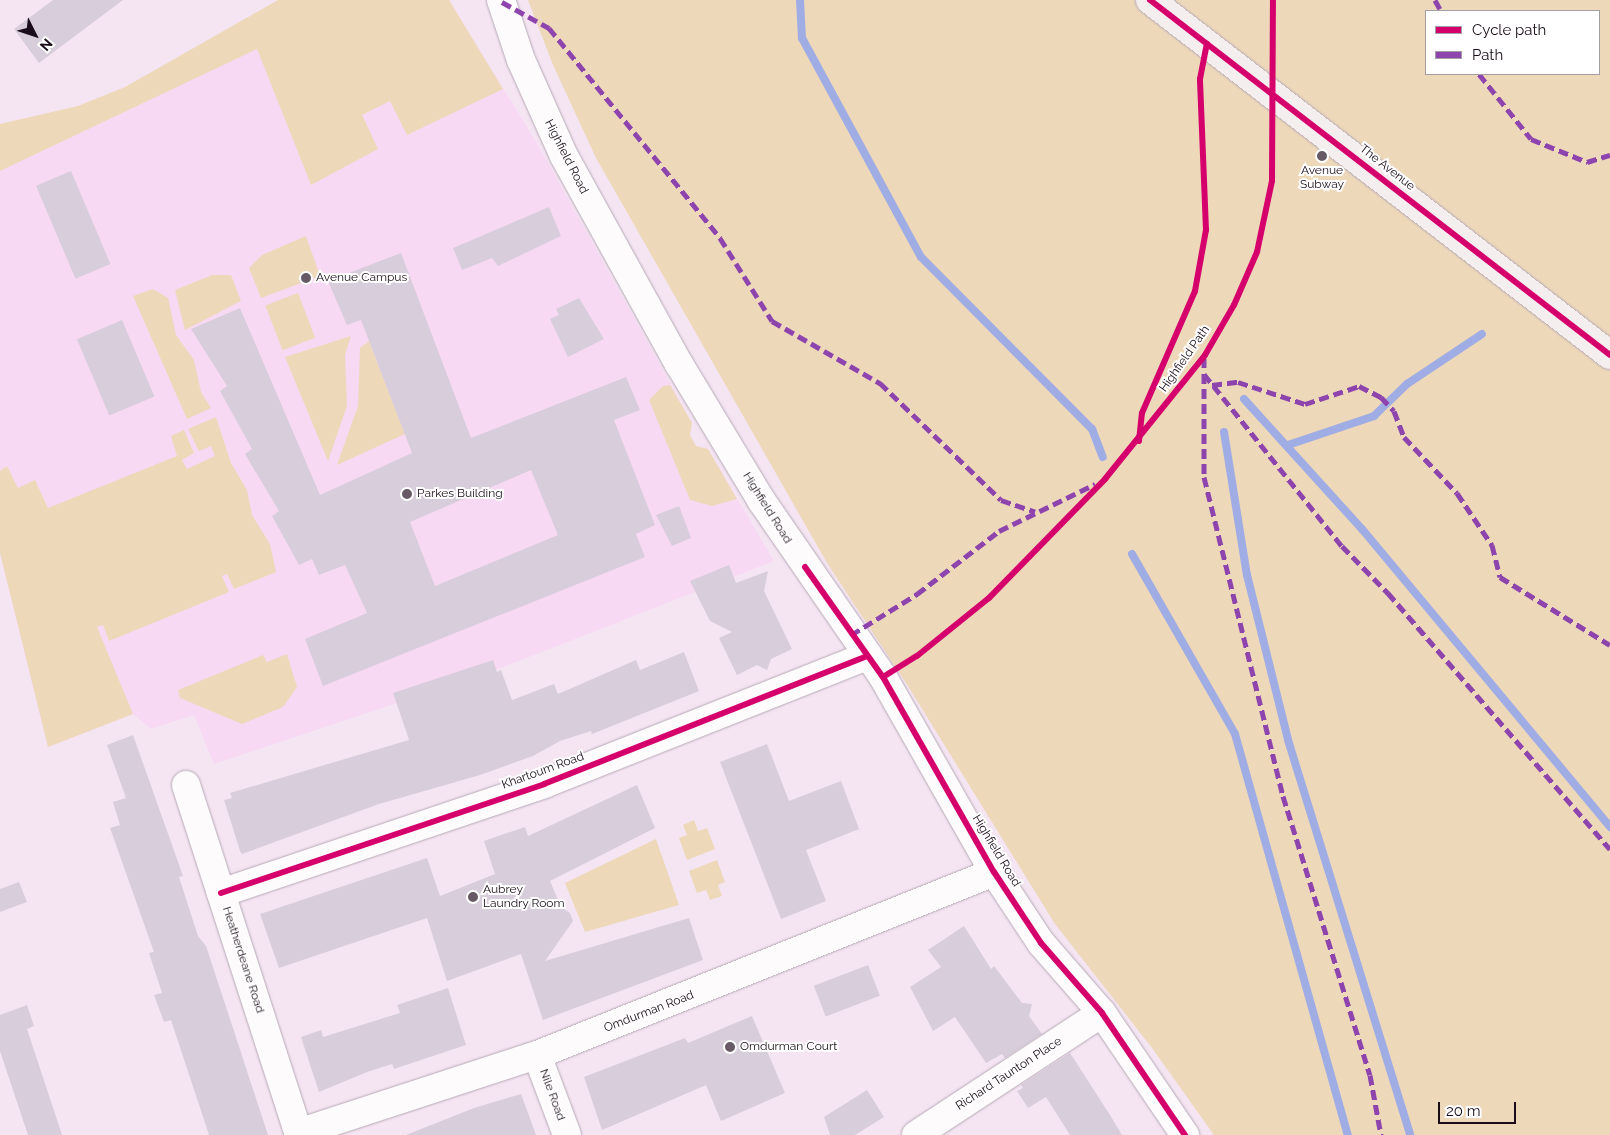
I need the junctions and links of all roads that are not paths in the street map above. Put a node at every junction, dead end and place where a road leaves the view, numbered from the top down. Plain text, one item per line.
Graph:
1 (501, 0) edge
2 (1150, 0) edge
3 (1610, 355) edge
4 (867, 656) junction
5 (186, 785) dead end
6 (994, 872) junction
7 (221, 892) junction
8 (1102, 1013) junction
9 (537, 1055) junction
10 (298, 1134) edge
11 (567, 1135) edge
12 (916, 1135) edge
13 (1185, 1135) edge

1 - 4 street, Highfield Road
2 - 3 main road, The Avenue
4 - 6 street, Highfield Road
4 - 7 street, Khartoum Road
5 - 7 street, Heatherdeane Road
6 - 8 street, Highfield Road
6 - 9 street, Omdurman Road
7 - 10 street, Heatherdeane Road
8 - 12 street, Richard Taunton Place
8 - 13 street, Highfield Road
9 - 10 street, Omdurman Road
9 - 11 street, Nile Road

